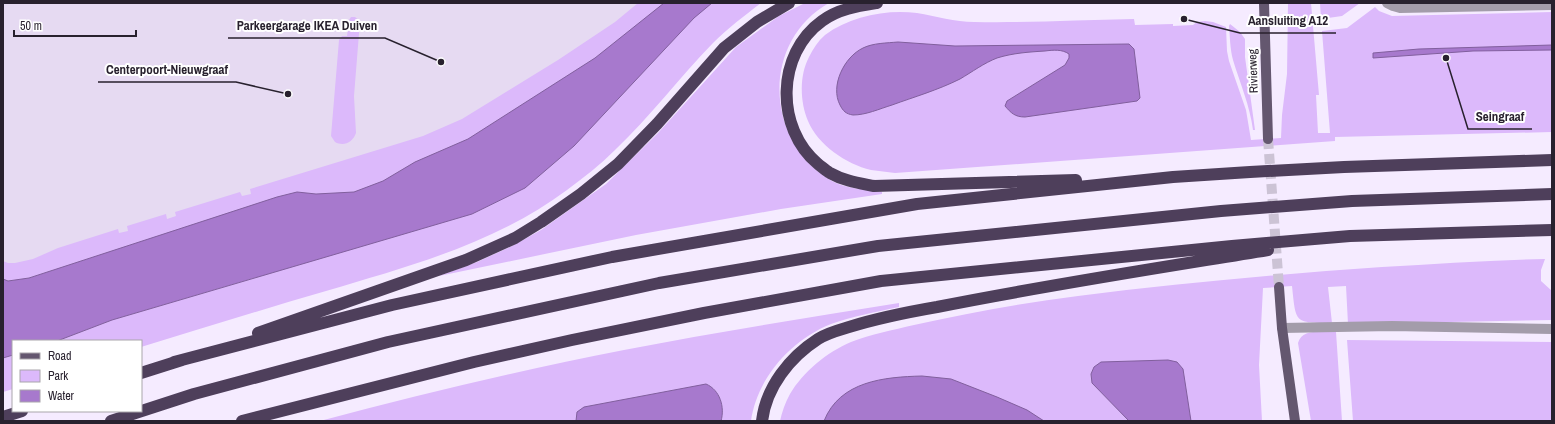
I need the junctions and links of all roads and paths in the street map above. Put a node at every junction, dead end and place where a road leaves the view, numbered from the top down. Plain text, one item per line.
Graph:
1 (789, 3) edge
2 (877, 3) edge
3 (1264, 3) edge
4 (1387, 3) edge
5 (1552, 5) edge
6 (1268, 139) tunnel mouth
7 (1552, 160) edge
8 (1173, 177) junction
9 (1552, 194) edge
10 (1552, 230) edge
11 (1350, 236) junction
12 (1279, 287) tunnel mouth
13 (1282, 328) junction
14 (1552, 329) edge
15 (174, 362) junction
16 (142, 373) edge
17 (142, 411) edge
18 (19, 412) edge
19 (139, 412) edge
20 (3, 417) edge
21 (111, 421) edge
22 (242, 421) edge
23 (762, 421) edge
24 (1295, 421) edge

1 - 15 highway
2 - 8 highway
3 - 6 main road, Rivierweg
4 - 5 street
7 - 8 highway
8 - 15 highway
9 - 17 highway
10 - 11 highway
11 - 22 highway
11 - 23 highway
12 - 13 main road
13 - 14 street
13 - 24 main road
15 - 16 highway
18 - 20 highway
19 - 21 highway

